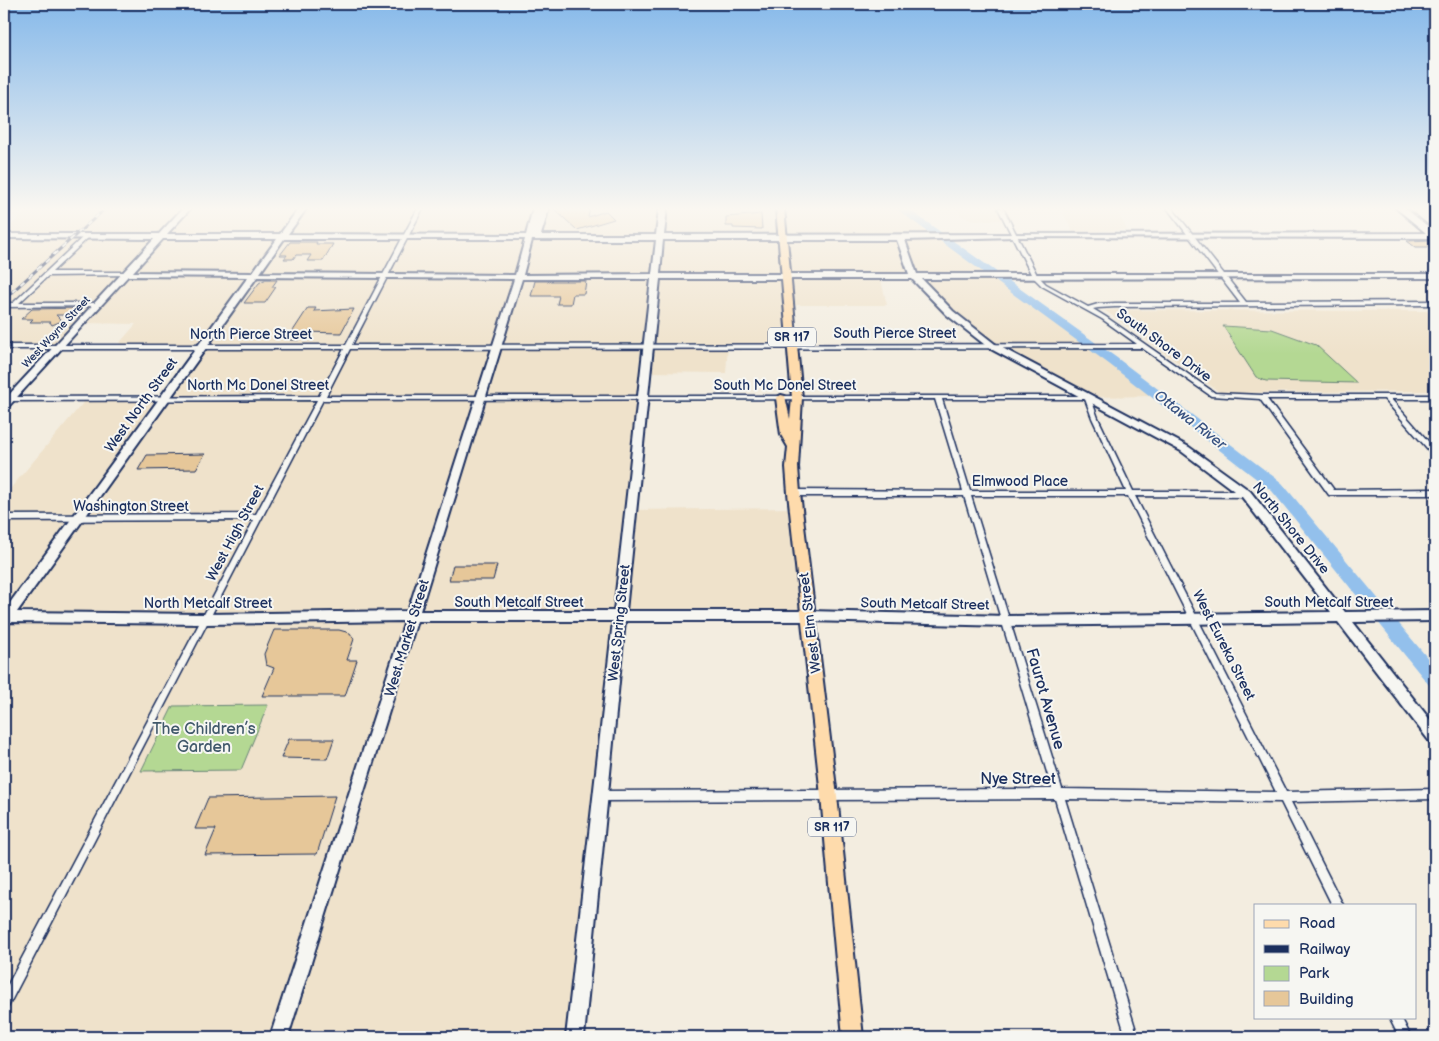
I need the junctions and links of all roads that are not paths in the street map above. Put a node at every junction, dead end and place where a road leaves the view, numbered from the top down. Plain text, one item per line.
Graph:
1 (65, 257) edge
2 (143, 257) edge
3 (268, 257) edge
4 (395, 257) edge
5 (526, 257) edge
6 (658, 257) edge
7 (785, 257) edge
8 (907, 257) edge
9 (1025, 257) edge
10 (1207, 257) edge
11 (47, 274) junction
12 (127, 274) junction
13 (255, 275) junction
14 (385, 276) junction
15 (787, 276) junction
16 (914, 276) junction
17 (1034, 276) junction
18 (1223, 276) junction
19 (1435, 276) edge
20 (520, 277) junction
21 (655, 277) junction
22 (1435, 303) edge
23 (14, 304) junction
24 (4, 305) edge
25 (97, 305) junction
26 (1245, 305) junction
27 (1088, 309) junction
28 (648, 345) junction
29 (793, 345) junction
30 (203, 346) junction
31 (349, 346) junction
32 (498, 346) junction
33 (992, 346) junction
34 (1142, 346) junction
35 (4, 347) edge
36 (59, 347) junction
37 (166, 397) junction
38 (322, 397) junction
39 (482, 397) junction
40 (643, 397) junction
41 (1088, 397) junction
42 (1262, 397) junction
43 (1386, 397) junction
44 (1435, 397) edge
45 (781, 398) junction
46 (797, 398) junction
47 (938, 398) junction
48 (6, 401) edge
49 (794, 449) junction
50 (1435, 453) edge
51 (1435, 492) edge
52 (794, 493) junction
53 (1131, 493) junction
54 (967, 494) junction
55 (1246, 494) junction
56 (259, 517) junction
57 (4, 518) edge
58 (78, 518) junction
59 (413, 616) junction
60 (810, 616) junction
61 (1435, 616) edge
62 (619, 617) junction
63 (1340, 617) junction
64 (4, 618) edge
65 (1194, 618) junction
66 (205, 619) junction
67 (1007, 621) junction
68 (1435, 737) edge
69 (1058, 794) junction
70 (1435, 794) edge
71 (601, 796) junction
72 (829, 796) junction
73 (1283, 797) junction
74 (1337, 904) edge
75 (4, 1003) edge
76 (1396, 1018) edge
77 (279, 1037) edge
78 (575, 1037) edge
79 (853, 1037) edge
80 (1132, 1037) edge
81 (1405, 1037) edge

1 - 11 street
2 - 12 street, West Wayne Street
3 - 13 street, West North Street
4 - 14 street, West High Street
5 - 20 street, West Market Street
6 - 21 street, West Spring Street
7 - 15 main road, West Elm Street / SR 117
8 - 16 street, North Shore Drive
9 - 17 street
10 - 18 street
11 - 12 street
11 - 23 street
12 - 13 street
12 - 25 street, West Wayne Street
13 - 14 street
13 - 30 street, West North Street
14 - 20 street
14 - 31 street, West High Street
15 - 16 street
15 - 21 street
15 - 29 main road, West Elm Street / SR 117
16 - 17 street
16 - 33 street, North Shore Drive
17 - 18 street
17 - 27 street, South Shore Drive
18 - 19 street
18 - 26 street
20 - 21 street
20 - 32 street, West Market Street
21 - 28 street, West Spring Street
22 - 26 street
23 - 24 street
23 - 25 street
25 - 36 street, West Wayne Street
26 - 27 street
27 - 34 street, South Shore Drive
28 - 29 street, South Pierce Street
28 - 32 street, South Pierce Street
28 - 40 street, West Spring Street
29 - 33 street, South Pierce Street
29 - 46 main road, West Elm Street / SR 117
30 - 31 street, North Pierce Street
30 - 36 street, North Pierce Street
30 - 37 street, West North Street
31 - 32 street, North Pierce Street
31 - 38 street, West High Street
32 - 39 street, West Market Street
33 - 34 street, South Pierce Street
33 - 41 street, North Shore Drive
34 - 42 street, South Shore Drive
35 - 36 street, North Pierce Street
36 - 48 street, West Wayne Street
37 - 38 street, North Mc Donel Street
37 - 48 street, North Mc Donel Street
37 - 58 street, West North Street
38 - 39 street, North Mc Donel Street
38 - 56 street, West High Street
39 - 40 street, South Mc Donel Street
39 - 59 street, West Market Street
40 - 45 street, South Mc Donel Street
40 - 62 street, West Spring Street
41 - 47 street, South Mc Donel Street
41 - 53 street, West Eureka Street
41 - 55 street, North Shore Drive
42 - 43 street
42 - 51 street
43 - 44 street
43 - 50 street
45 - 46 street, South Mc Donel Street
45 - 49 main road
46 - 47 street, South Mc Donel Street
46 - 49 main road, West Elm Street / SR 117
47 - 54 street, Faurot Avenue
49 - 52 main road, West Elm Street / SR 117
52 - 54 street, Elmwood Place
52 - 60 main road, West Elm Street / SR 117
53 - 54 street, Elmwood Place
53 - 55 street, Elmwood Place
53 - 65 street, West Eureka Street
54 - 67 street, Faurot Avenue
55 - 63 street, North Shore Drive
56 - 58 street, Washington Street
56 - 66 street, West High Street
57 - 58 street, Washington Street
58 - 64 street, West North Street
59 - 62 street, South Metcalf Street
59 - 66 street, North Metcalf Street
59 - 77 street, West Market Street
60 - 62 street, South Metcalf Street
60 - 67 street, South Metcalf Street
60 - 72 main road, West Elm Street / SR 117
61 - 63 street, South Metcalf Street
62 - 71 street, West Spring Street
63 - 65 street, South Metcalf Street
63 - 68 street, North Shore Drive
64 - 66 street, North Metcalf Street
65 - 67 street, South Metcalf Street
65 - 73 street, West Eureka Street
66 - 75 street, West High Street
67 - 69 street, Faurot Avenue
69 - 72 street, Nye Street
69 - 73 street, Nye Street
69 - 80 street, Faurot Avenue
70 - 73 street, Nye Street
71 - 72 street, Nye Street
71 - 78 street, West Spring Street
72 - 79 main road, West Elm Street / SR 117
73 - 74 street, West Eureka Street
76 - 81 street

